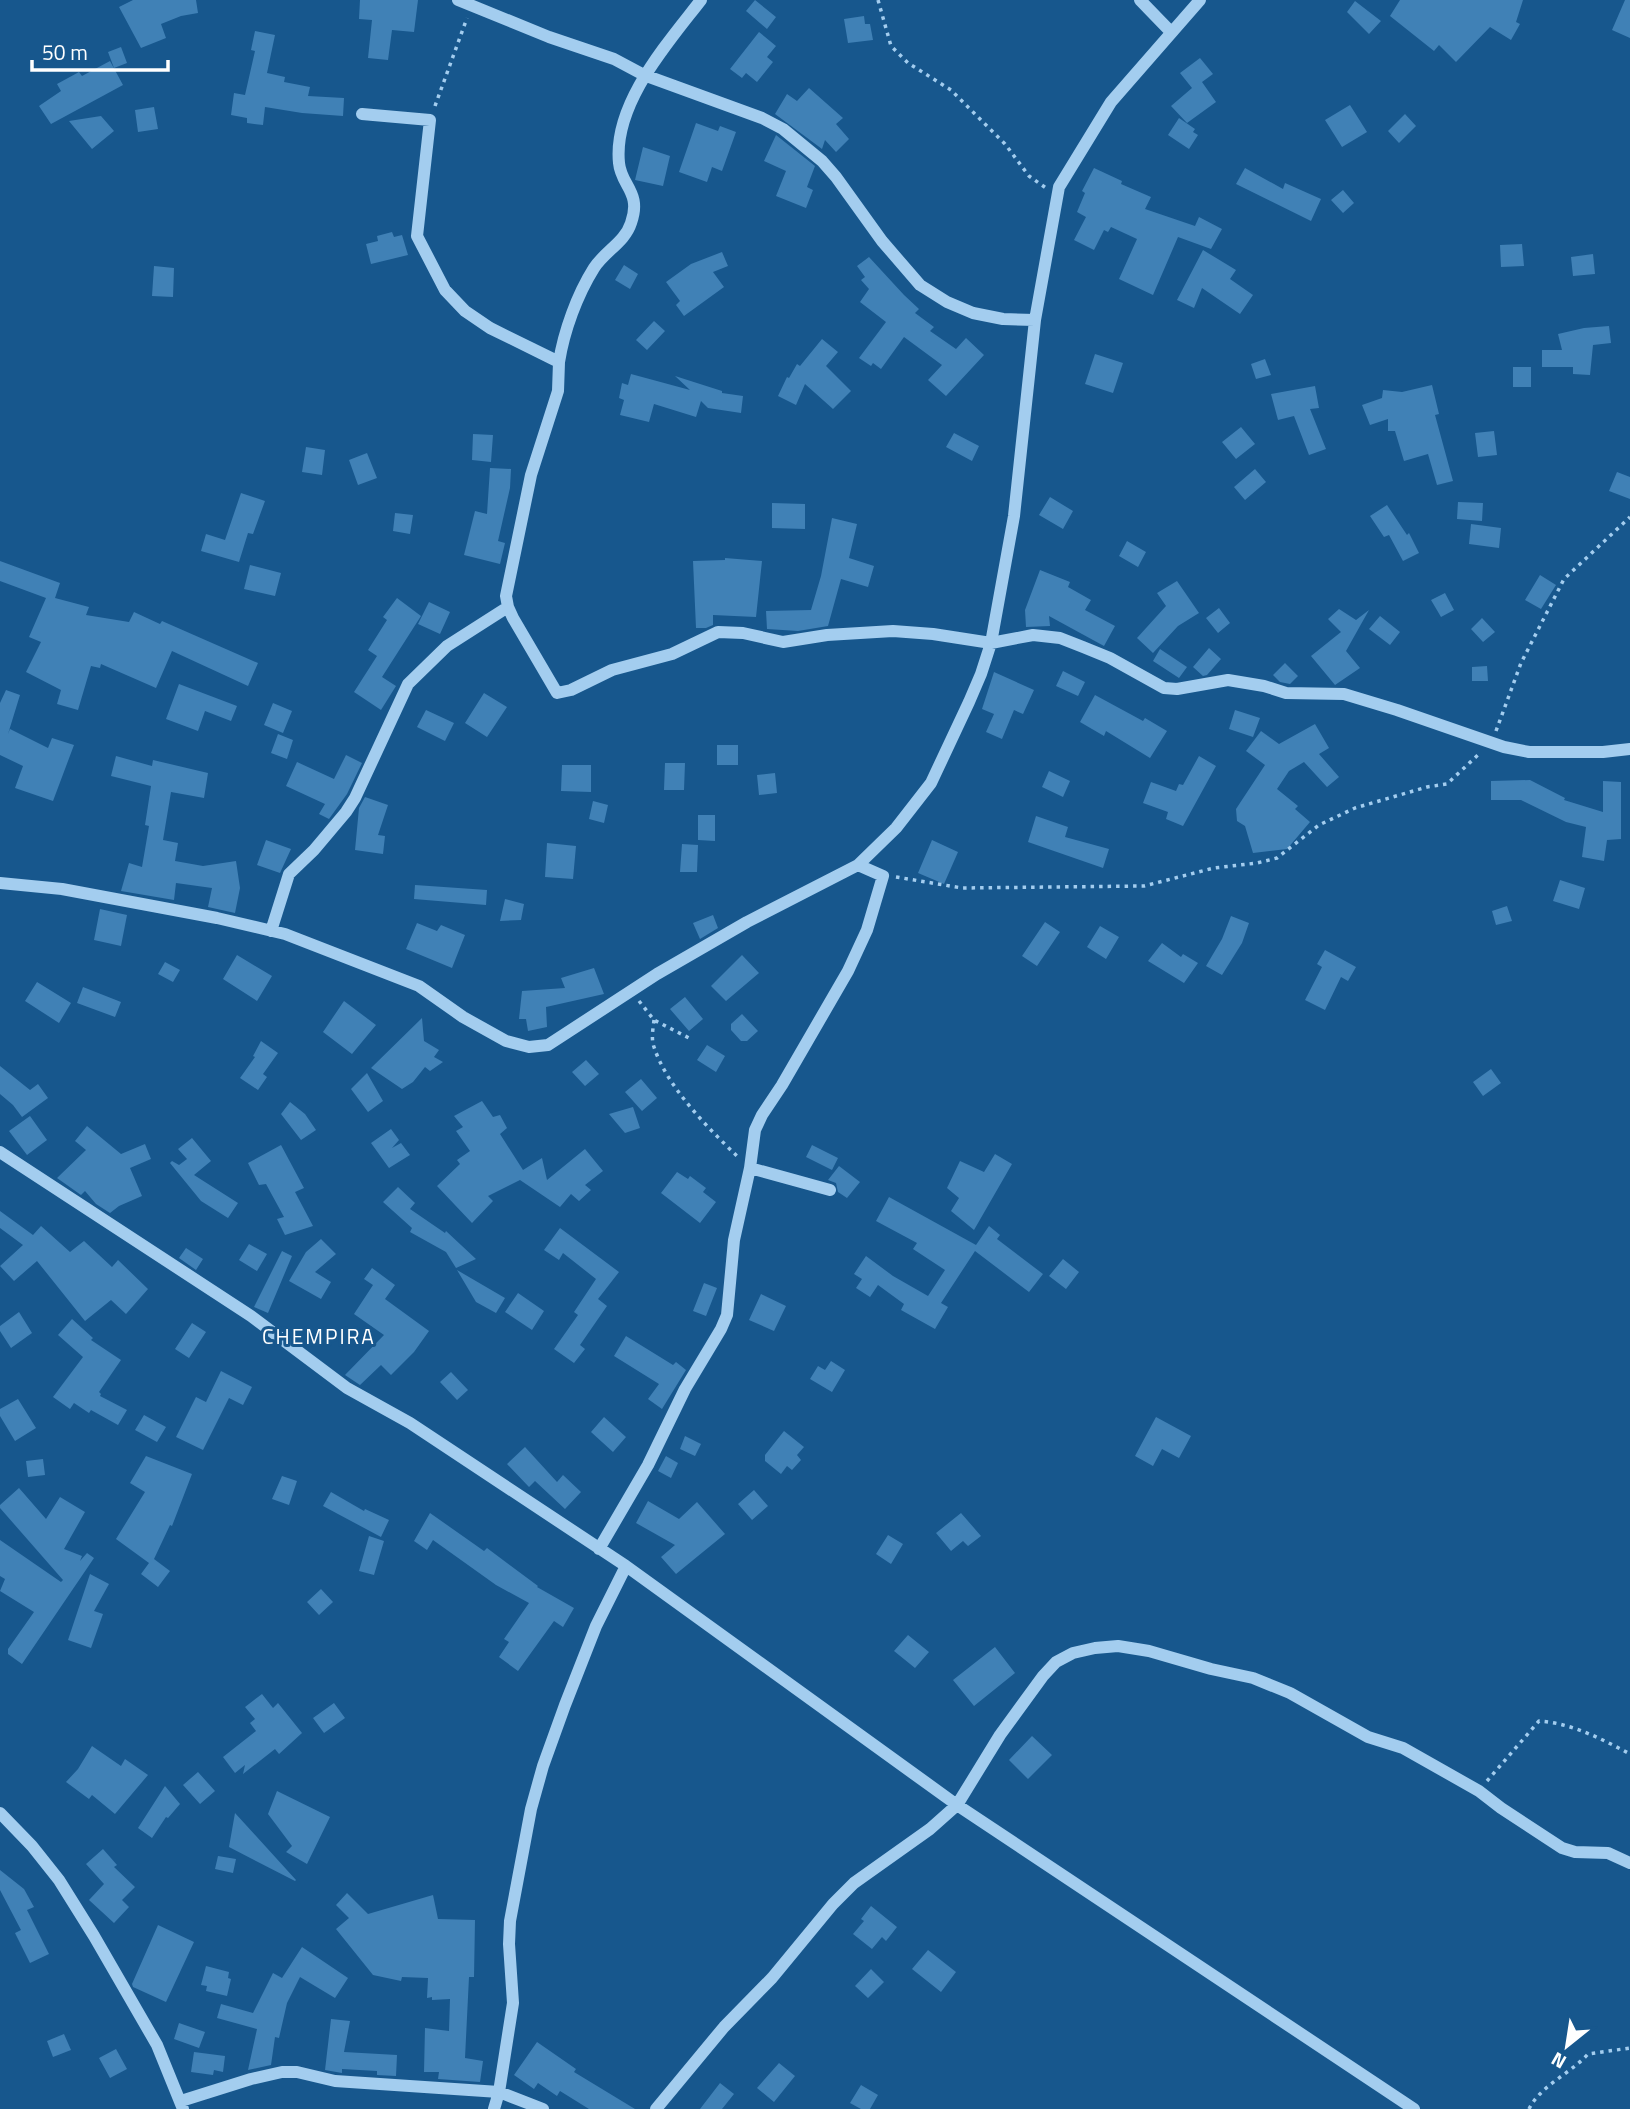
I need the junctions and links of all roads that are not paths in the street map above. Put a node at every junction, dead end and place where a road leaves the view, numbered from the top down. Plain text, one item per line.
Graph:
1 (701, 0) edge
2 (1140, 0) edge
3 (1200, 0) edge
4 (462, 2) edge
5 (1170, 31) junction
6 (644, 75) junction
7 (362, 114) dead end
8 (1035, 320) junction
9 (559, 362) junction
10 (508, 607) junction
11 (991, 643) junction
12 (1630, 748) edge
13 (858, 865) junction
14 (0, 883) edge
15 (271, 930) junction
16 (0, 1152) edge
17 (750, 1168) junction
18 (831, 1190) dead end
19 (598, 1549) junction
20 (626, 1566) junction
21 (957, 1805) junction
22 (0, 1813) edge
23 (1630, 1863) edge
24 (499, 2092) junction
25 (182, 2105) edge
26 (494, 2109) edge
27 (543, 2109) edge
28 (656, 2109) edge
29 (1414, 2109) edge

1 - 6 street
2 - 5 street
3 - 5 street
4 - 6 street
5 - 8 street
6 - 8 street
6 - 9 street
7 - 9 street
8 - 11 street
9 - 10 street
10 - 11 street
10 - 15 street
11 - 12 street
11 - 13 street
13 - 15 street
13 - 17 street
14 - 15 street
16 - 19 street
17 - 18 street
17 - 19 street
19 - 20 street
20 - 21 street
20 - 24 street
21 - 23 street
21 - 28 street
21 - 29 street
22 - 25 street
24 - 25 street
24 - 26 street
24 - 27 street

